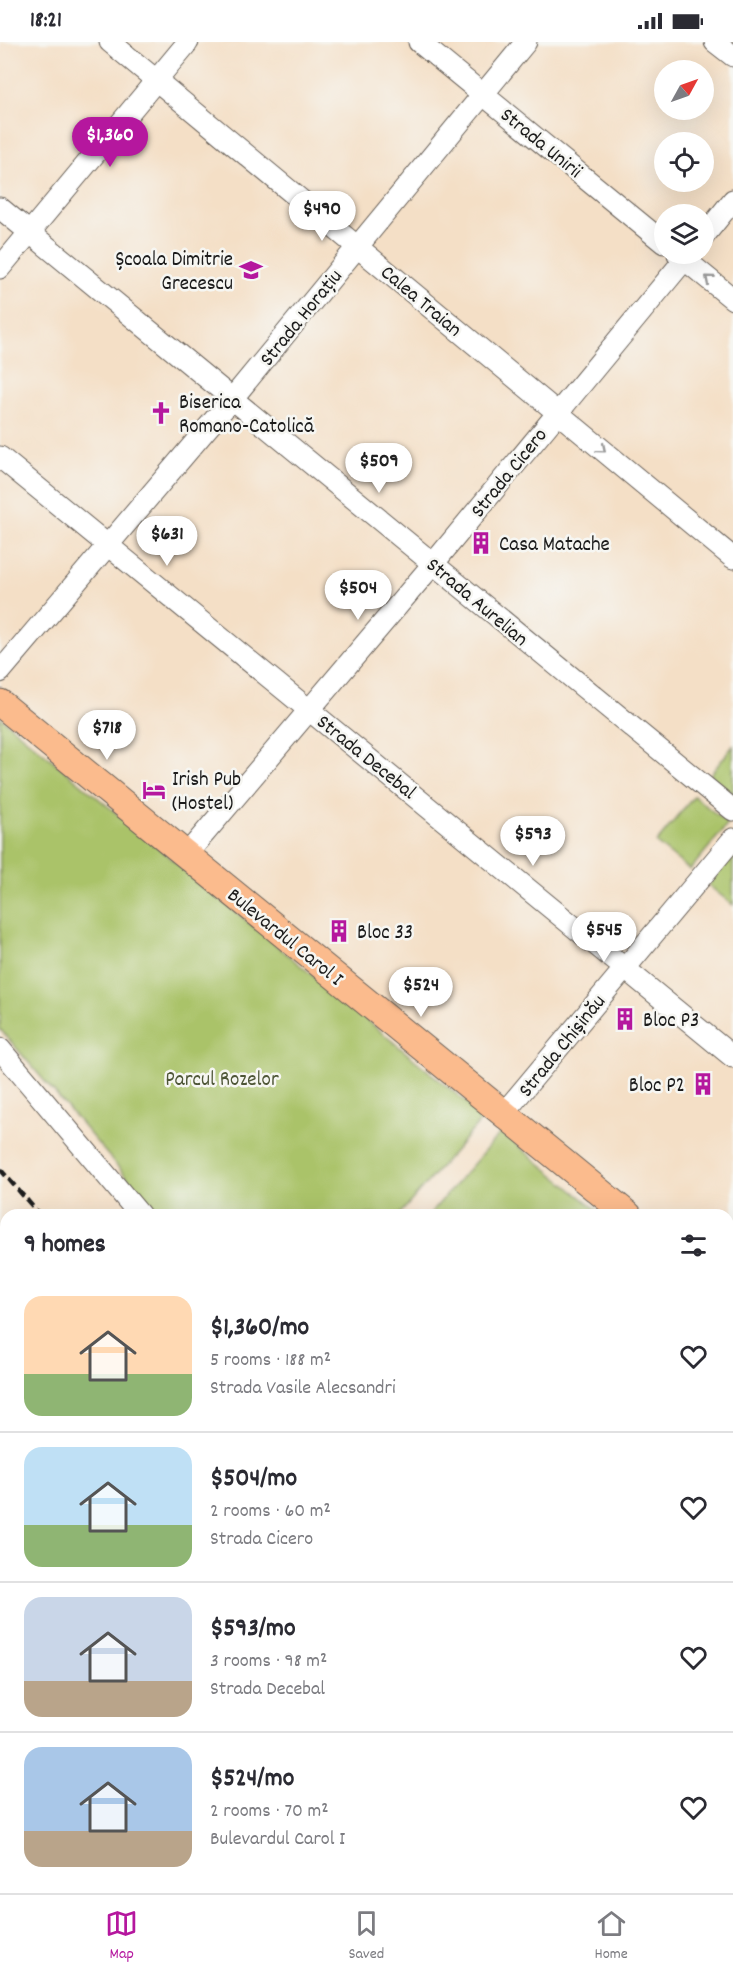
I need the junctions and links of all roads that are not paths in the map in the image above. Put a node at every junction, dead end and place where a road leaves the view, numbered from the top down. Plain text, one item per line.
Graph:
1 (110, 42) edge
2 (188, 42) edge
3 (418, 42) edge
4 (526, 42) edge
5 (715, 42) edge
6 (733, 56) edge
7 (157, 81) junction
8 (483, 94) junction
9 (733, 200) edge
10 (0, 208) edge
11 (714, 224) edge
12 (30, 233) junction
13 (654, 235) edge
14 (358, 246) junction
15 (677, 264) edge
16 (694, 264) edge
17 (0, 268) edge
18 (733, 299) edge
19 (232, 399) junction
20 (558, 412) junction
21 (0, 457) edge
22 (109, 545) junction
23 (733, 558) edge
24 (433, 564) junction
25 (0, 672) edge
26 (0, 703) edge
27 (309, 708) junction
28 (733, 810) edge
29 (733, 839) edge
30 (187, 854) junction
31 (624, 968) junction
32 (0, 1049) edge
33 (733, 1057) edge
34 (504, 1113) junction
35 (135, 1209) edge
36 (621, 1209) edge

1 - 7 street, Calea Traian
2 - 7 street
3 - 8 street, Strada Unirii
4 - 8 street, Strada Horațiu
5 - 6 street
7 - 12 street
7 - 14 street, Calea Traian
8 - 13 street, Strada Unirii
8 - 14 street, Strada Horațiu
9 - 11 street
10 - 12 street, Strada Aurelian
12 - 17 street
12 - 19 street, Strada Aurelian
14 - 19 street, Strada Horațiu
14 - 20 street, Calea Traian
15 - 20 street, Strada Cicero
18 -> 16 street
19 - 22 street, Strada Horațiu
19 - 24 street, Strada Aurelian
20 -> 23 street, Calea Traian
20 - 24 street, Strada Cicero
21 - 22 street, Strada Decebal
22 - 25 street, Strada Horațiu
22 - 27 street, Strada Decebal
24 - 27 street, Strada Cicero
24 - 28 street, Strada Aurelian
26 - 30 main road, Bulevardul Carol I
27 - 30 street, Strada Cicero
27 - 31 street, Strada Decebal
29 - 31 street, Strada Chișinău
30 - 34 main road, Bulevardul Carol I
31 - 33 street, Strada Decebal
31 - 34 street, Strada Chișinău
32 - 35 street
34 - 36 main road, Bulevardul Carol I

